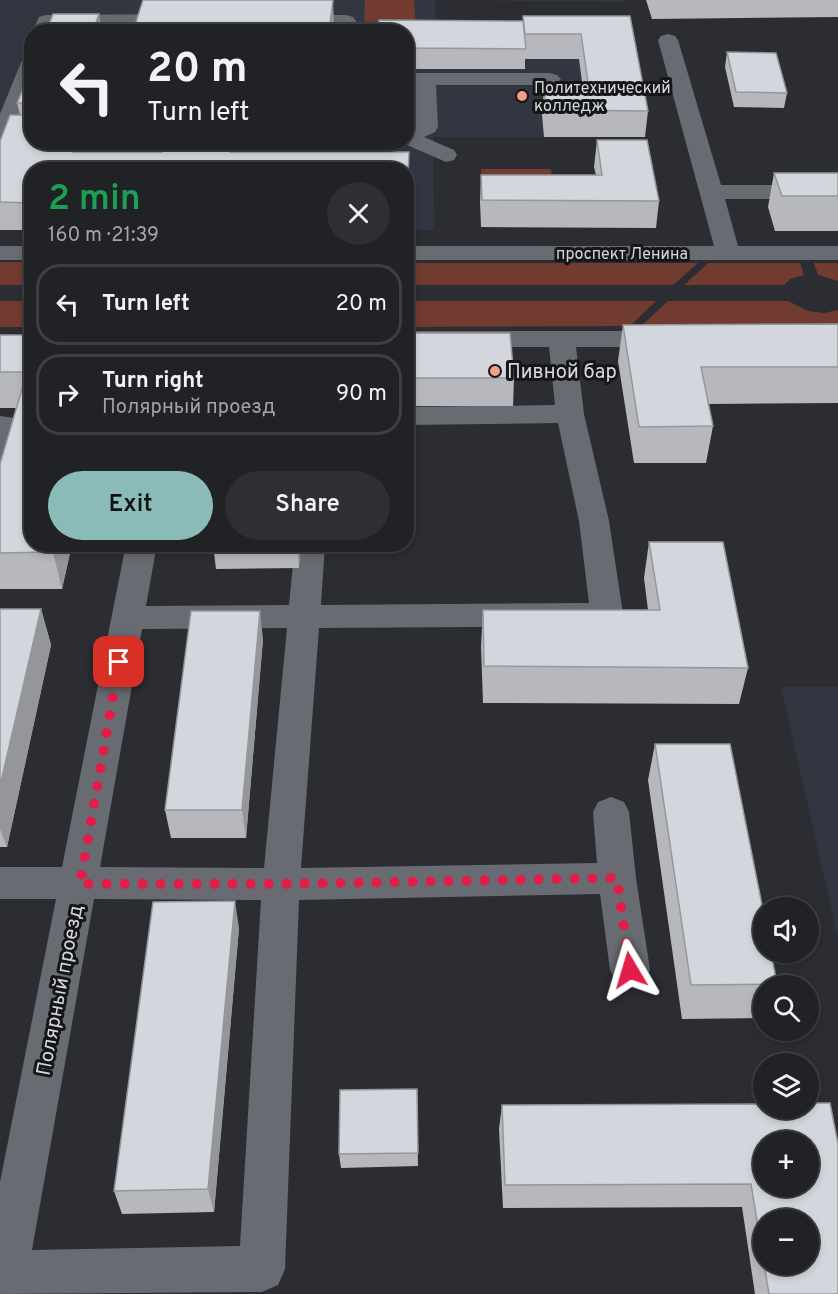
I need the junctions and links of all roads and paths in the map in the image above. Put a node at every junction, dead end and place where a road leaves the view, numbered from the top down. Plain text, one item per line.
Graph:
1 (212, 0) edge
2 (347, 0) edge
3 (206, 20) junction
4 (230, 20) edge
5 (265, 21) edge
6 (45, 24) edge
7 (314, 24) edge
8 (346, 24) edge
9 (668, 40) dead end
10 (416, 79) edge
11 (549, 79) dead end
12 (24, 86) edge
13 (414, 134) edge
14 (8, 138) edge
15 (414, 140) edge
16 (446, 155) dead end
17 (712, 192) junction
18 (838, 192) edge
19 (0, 253) edge
20 (24, 253) edge
21 (414, 253) edge
22 (728, 253) junction
23 (838, 253) edge
24 (414, 339) edge
25 (562, 339) junction
26 (688, 339) edge
27 (570, 414) junction
28 (414, 416) edge
29 (0, 424) edge
30 (0, 472) edge
31 (140, 552) edge
32 (309, 552) edge
33 (305, 617) junction
34 (127, 618) junction
35 (611, 812) dead end
36 (617, 878) junction
37 (0, 883) edge
38 (80, 884) junction
39 (281, 884) junction
40 (630, 970) dead end
41 (3, 1284) edge

1 - 3 street
2 - 8 street
3 - 4 street
3 - 6 street
5 - 7 street
9 - 17 street
10 - 11 street
10 - 13 street
12 - 14 street
15 - 16 street
17 - 18 street
17 - 22 street
19 - 20 street
21 - 22 street, проспект Ленина
22 - 23 street, проспект Ленина
24 - 25 street
25 - 26 street
25 - 27 street
27 - 28 street
27 - 33 street
29 - 30 street
31 - 34 street, Полярный проезд
32 - 33 street
33 - 34 street
33 - 39 street
34 - 38 street, Полярный проезд
35 - 36 street
36 - 39 street
36 - 40 street
37 - 38 street
38 - 39 street
38 - 41 street, Полярный проезд
39 - 41 street

